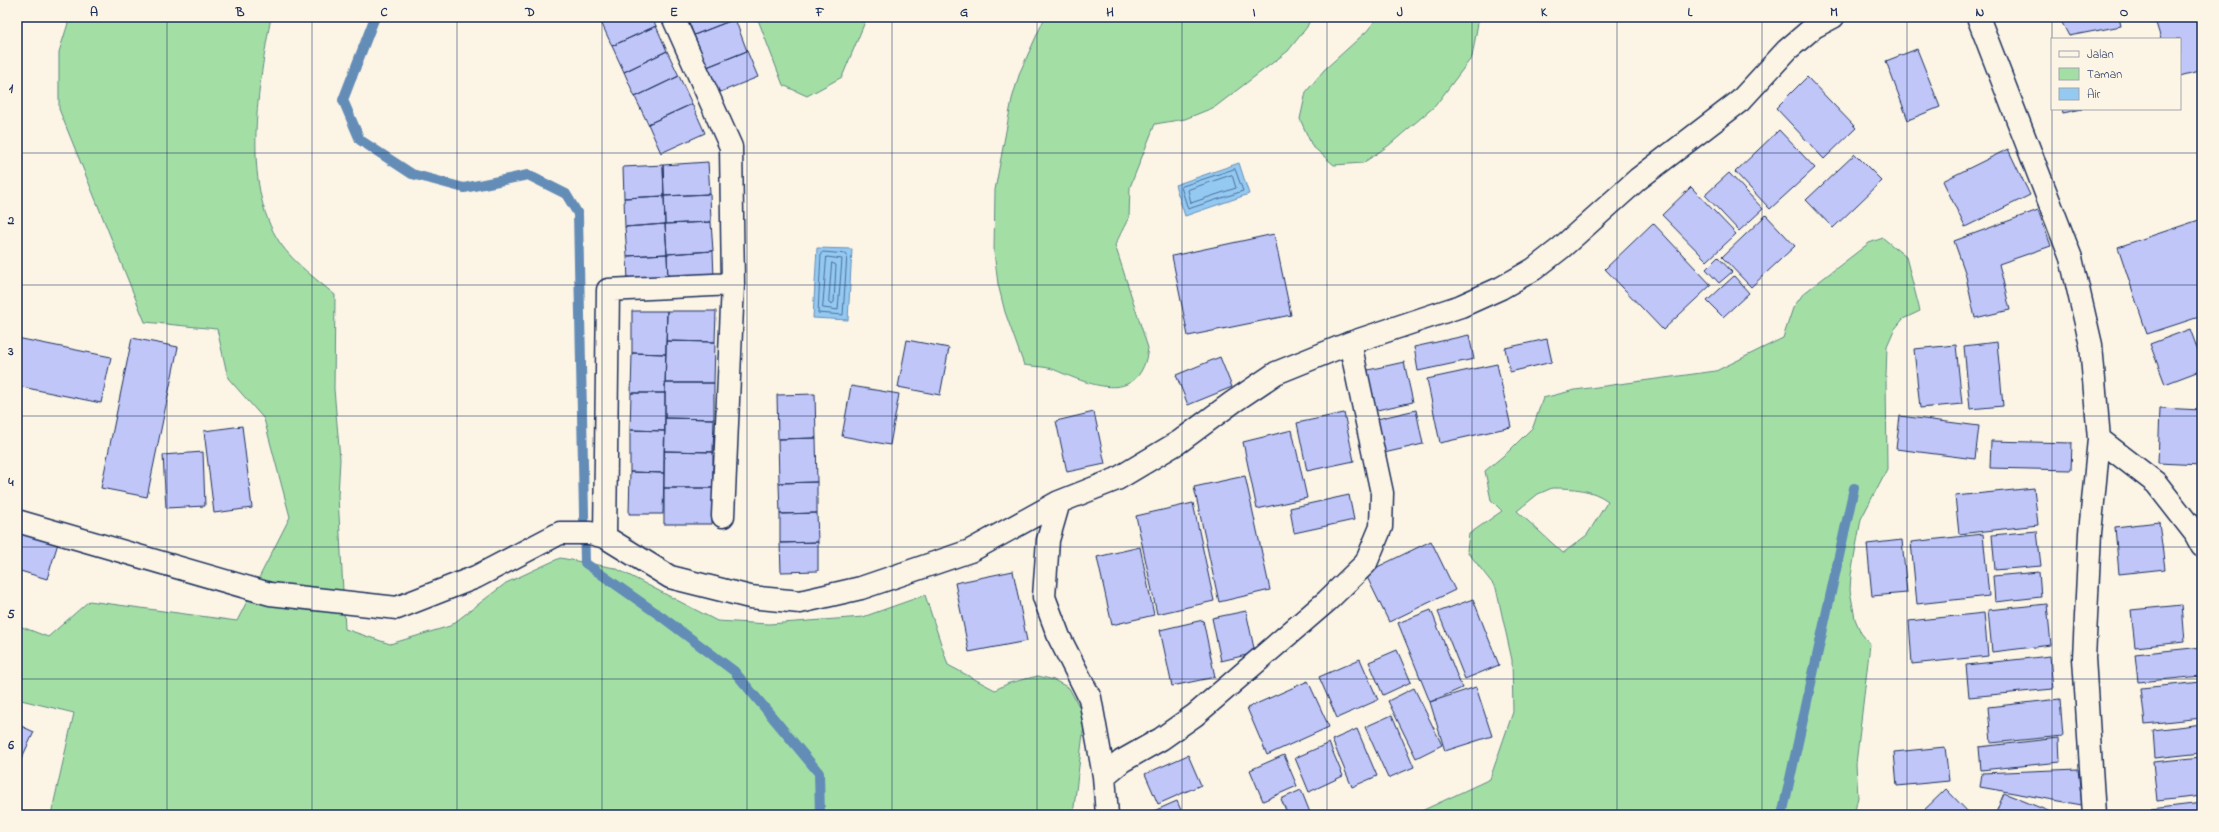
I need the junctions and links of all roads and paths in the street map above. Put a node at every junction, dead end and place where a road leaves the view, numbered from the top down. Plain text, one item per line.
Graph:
1 (674, 17) edge
2 (1833, 17) edge
3 (1978, 17) edge
4 (733, 284) junction
5 (1350, 343) junction
6 (2099, 439) junction
7 (1059, 502) junction
8 (723, 516) dead end
9 (17, 521) edge
10 (597, 535) junction
11 (2202, 546) edge
12 (1104, 776) junction
13 (1107, 815) edge
14 (2094, 815) edge

1 - 4 street
2 - 5 street
3 - 6 street
4 - 8 street
4 - 10 street
5 - 7 street
5 - 12 street
6 - 11 street
6 - 14 street
7 - 10 street
7 - 12 street
9 - 10 street
12 - 13 street

